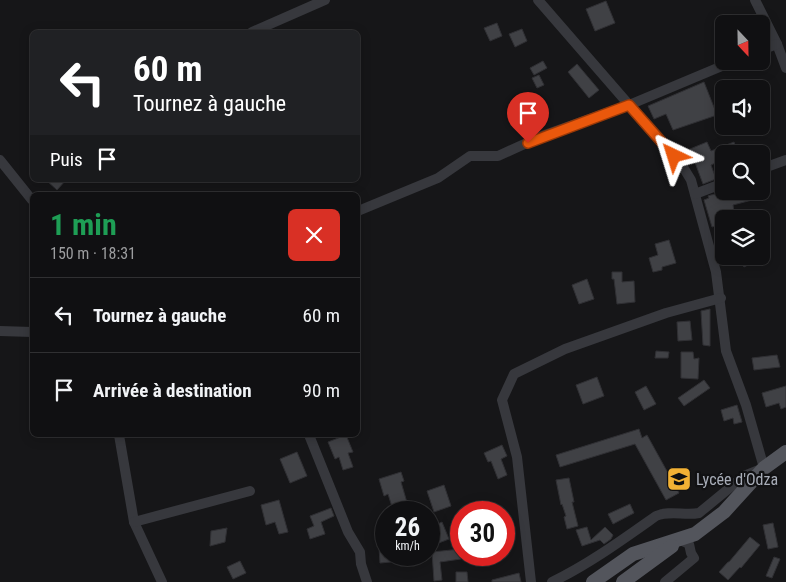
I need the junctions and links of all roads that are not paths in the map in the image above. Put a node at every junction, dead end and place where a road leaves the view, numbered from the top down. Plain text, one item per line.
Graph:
1 (325, 0) edge
2 (538, 0) edge
3 (755, 0) edge
4 (257, 30) edge
5 (777, 44) junction
6 (770, 47) edge
7 (786, 68) edge
8 (715, 69) edge
9 (629, 105) junction
10 (0, 160) edge
11 (786, 160) edge
12 (770, 166) edge
13 (715, 187) edge
14 (696, 194) junction
15 (30, 198) edge
16 (360, 210) edge
17 (721, 298) junction
18 (0, 331) edge
19 (30, 332) edge
20 (119, 437) edge
21 (310, 437) edge
22 (786, 452) edge
23 (764, 468) junction
24 (250, 491) dead end
25 (134, 522) junction
26 (680, 540) junction
27 (162, 582) edge
28 (367, 582) edge
29 (531, 582) edge
30 (552, 582) edge
31 (593, 582) edge
32 (623, 582) edge
33 (665, 582) edge

1 - 4 street
2 - 9 street
3 - 5 street
5 - 6 street
5 - 7 street
8 - 9 street
9 - 14 street
9 - 16 street
10 - 15 street
11 - 12 street
13 - 14 street
14 - 17 street
17 - 23 street
17 - 29 street
18 - 19 street
20 - 25 street
21 - 28 street
22 - 23 main road
23 - 26 main road
23 - 30 street
24 - 25 street
25 - 27 street
26 - 31 main road
26 - 32 main road
26 - 33 street

